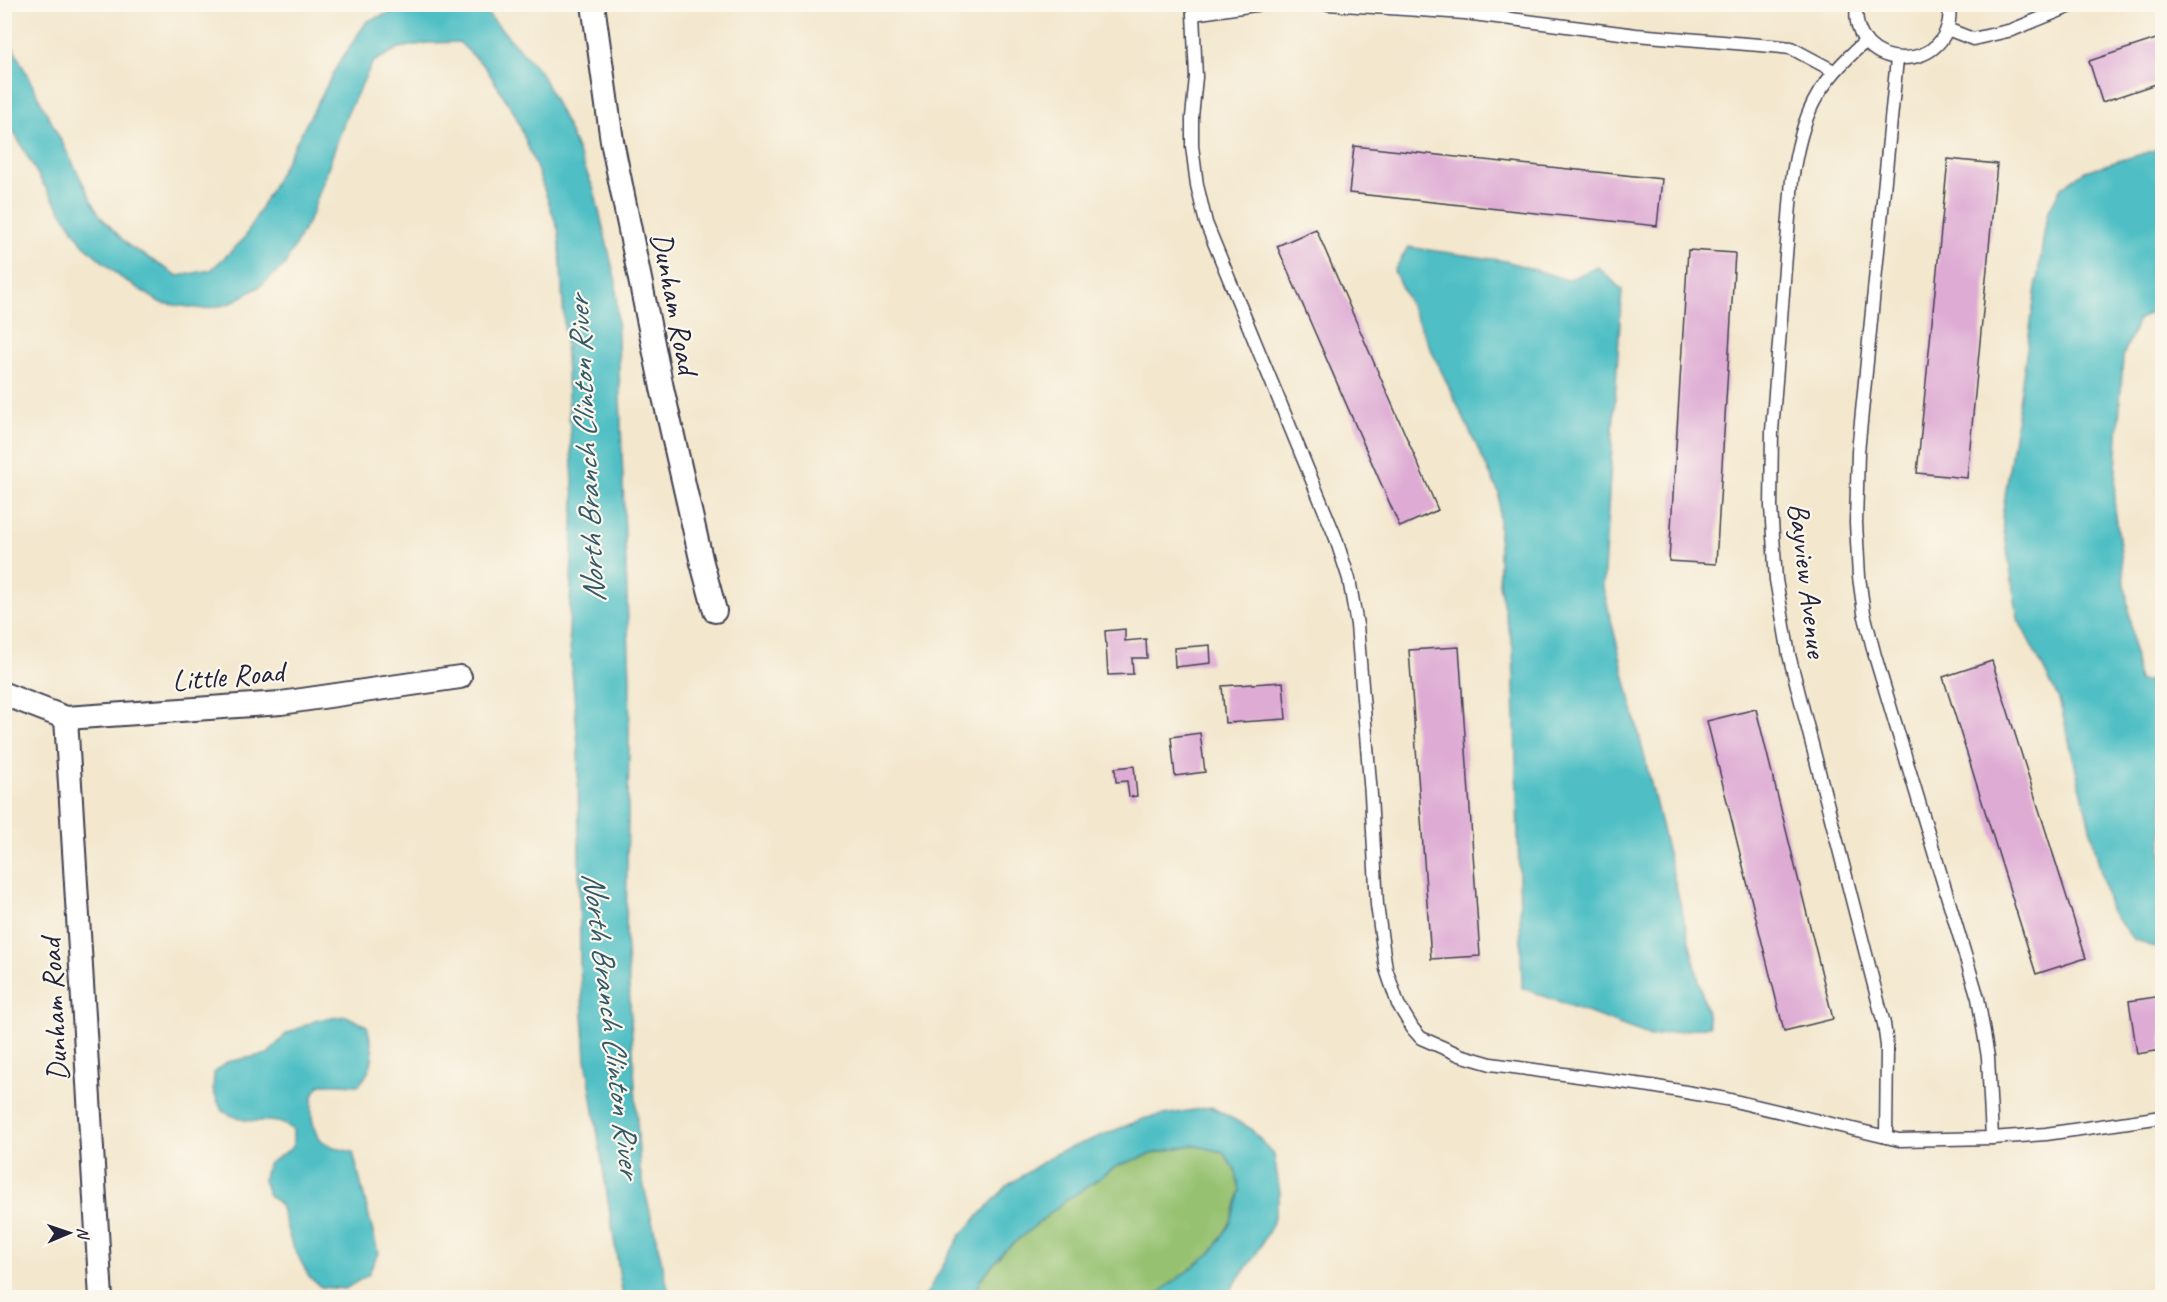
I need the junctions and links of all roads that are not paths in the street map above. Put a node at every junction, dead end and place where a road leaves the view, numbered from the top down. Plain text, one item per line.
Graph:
1 (593, 4) edge
2 (1262, 4) edge
3 (1329, 4) edge
4 (1857, 4) edge
5 (1950, 4) edge
6 (2076, 4) edge
7 (1193, 9) edge
8 (1947, 29) junction
9 (1866, 41) junction
10 (1897, 59) junction
11 (1834, 71) junction
12 (715, 611) dead end
13 (460, 677) dead end
14 (4, 694) edge
15 (66, 718) junction
16 (2163, 1117) edge
17 (1886, 1137) junction
18 (1992, 1138) junction
19 (101, 1298) edge

1 - 12 street, Dunham Road
2 - 7 lane
3 - 11 lane
4 - 9 lane
5 - 8 lane
6 - 8 lane
7 - 17 lane
8 - 10 lane
9 - 10 lane
9 - 11 lane, Bayview Avenue
10 - 18 lane, Bayview Avenue
11 - 17 lane, Bayview Avenue
13 - 15 street, Little Road
14 - 15 street, Little Road
15 - 19 street, Dunham Road
16 - 18 lane
17 - 18 lane

